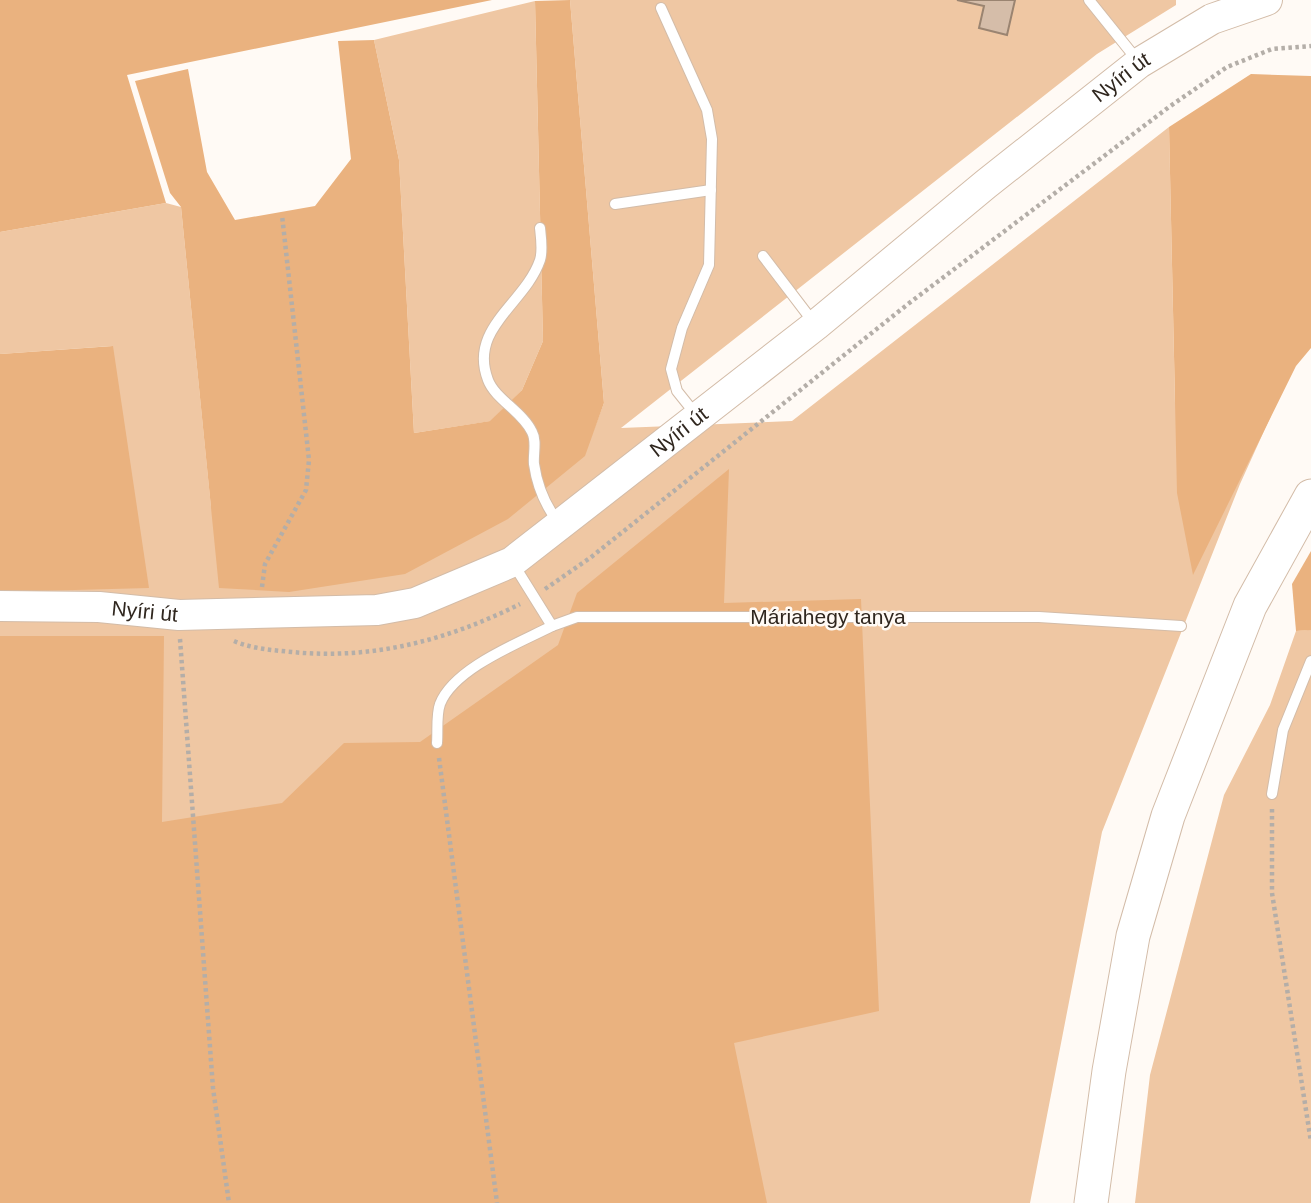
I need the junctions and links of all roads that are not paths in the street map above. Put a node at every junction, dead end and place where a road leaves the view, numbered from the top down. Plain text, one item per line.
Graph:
1 (1089, 0) edge
2 (1267, 0) edge
3 (661, 8) dead end
4 (1139, 63) junction
5 (711, 190) junction
6 (615, 204) dead end
7 (540, 228) dead end
8 (762, 256) dead end
9 (816, 325) junction
10 (696, 416) junction
11 (1311, 496) edge
12 (559, 525) junction
13 (512, 562) junction
14 (0, 606) edge
15 (552, 626) junction
16 (1181, 626) dead end
17 (1311, 661) edge
18 (437, 743) road end
19 (1272, 794) road end
20 (1091, 1203) edge

1 - 4 lane
2 - 4 street, Nyíri út
3 - 5 lane
4 - 9 street, Nyíri út
5 - 6 lane
5 - 10 lane
7 - 12 lane
8 - 9 lane
9 - 10 street, Nyíri út
10 - 12 street, Nyíri út
11 - 20 main road
12 - 13 street, Nyíri út
13 - 14 street, Nyíri út
13 - 15 lane
15 - 16 lane, Máriahegy tanya
15 - 18 lane, Máriahegy tanya
17 - 19 lane

